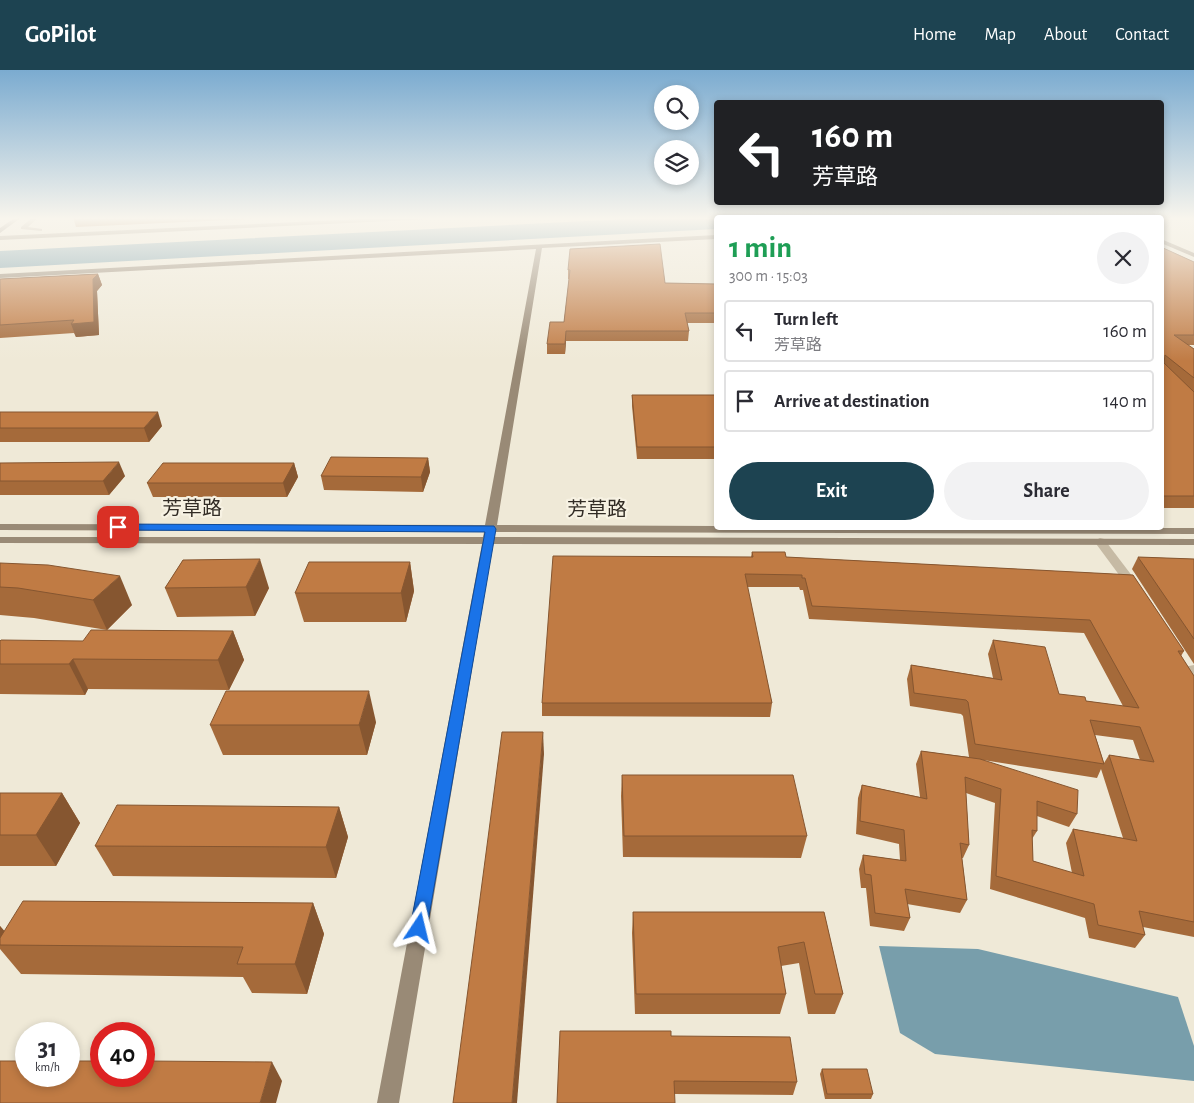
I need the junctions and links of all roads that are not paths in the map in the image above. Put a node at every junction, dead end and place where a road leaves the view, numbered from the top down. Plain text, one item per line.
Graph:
1 (194, 265) edge
2 (536, 265) edge
3 (0, 276) edge
4 (0, 527) edge
5 (1194, 531) edge
6 (489, 534) junction
7 (0, 540) edge
8 (1100, 541) junction
9 (1194, 542) edge
10 (1145, 601) edge
11 (388, 1103) edge

1 - 3 street
2 - 6 street
4 - 6 street, 芳草路
5 - 6 street, 芳草路
6 - 7 street, 芳草路
6 - 8 street, 芳草路
6 - 11 street
8 - 9 street, 芳草路
8 - 10 street

